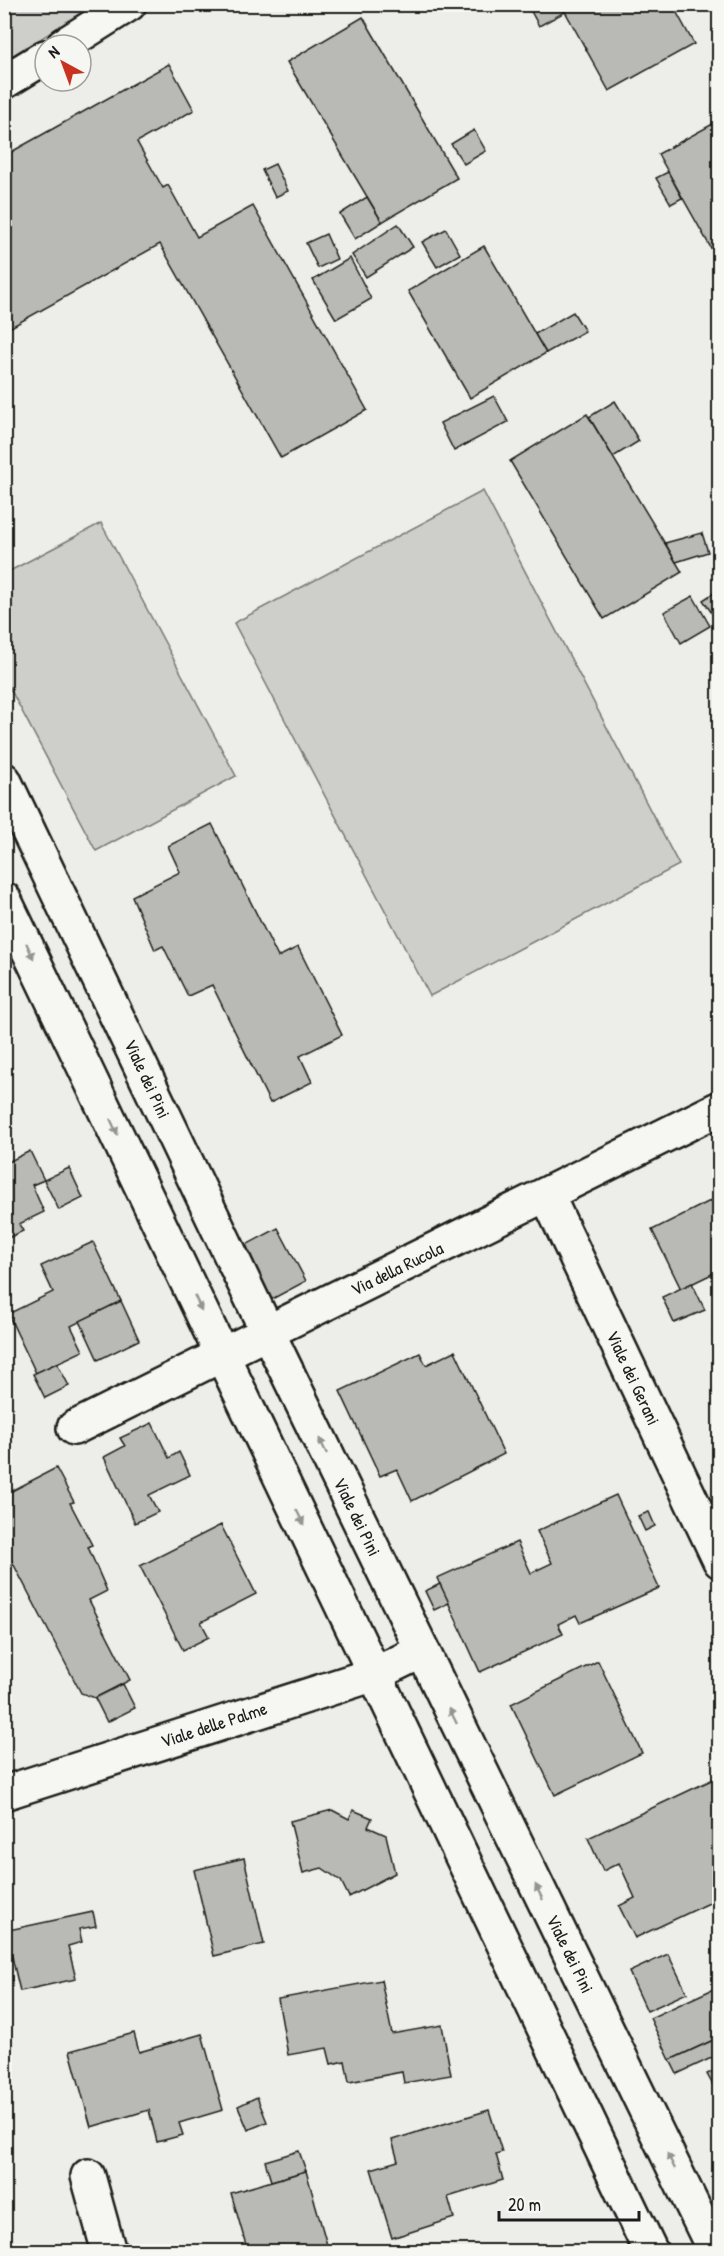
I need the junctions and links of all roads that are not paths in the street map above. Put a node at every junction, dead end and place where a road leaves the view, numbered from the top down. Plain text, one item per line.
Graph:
1 (129, 4) edge
2 (83, 33) edge
3 (33, 64) edge
4 (4, 82) edge
5 (4, 780) edge
6 (4, 898) edge
7 (720, 1108) edge
8 (546, 1195) junction
9 (268, 1332) junction
10 (222, 1355) junction
11 (74, 1428) dead end
12 (720, 1561) edge
13 (422, 1651) junction
14 (375, 1674) junction
15 (4, 1793) edge
16 (88, 2176) dead end
17 (109, 2252) edge
18 (651, 2252) edge
19 (715, 2252) edge

1 - 2 street
3 - 4 street
5 - 9 street, Viale dei Pini
6 -> 10 street
7 - 8 street, Via della Rucola
8 - 9 street, Via della Rucola
8 - 12 street, Viale dei Gerani
9 - 10 street, Via della Rucola
13 -> 9 street, Viale dei Pini
10 - 11 street, Via della Rucola
10 -> 14 street
13 - 14 street, Viale delle Palme
19 -> 13 street, Viale dei Pini
14 - 15 street, Viale delle Palme
14 - 18 street
16 - 17 street

